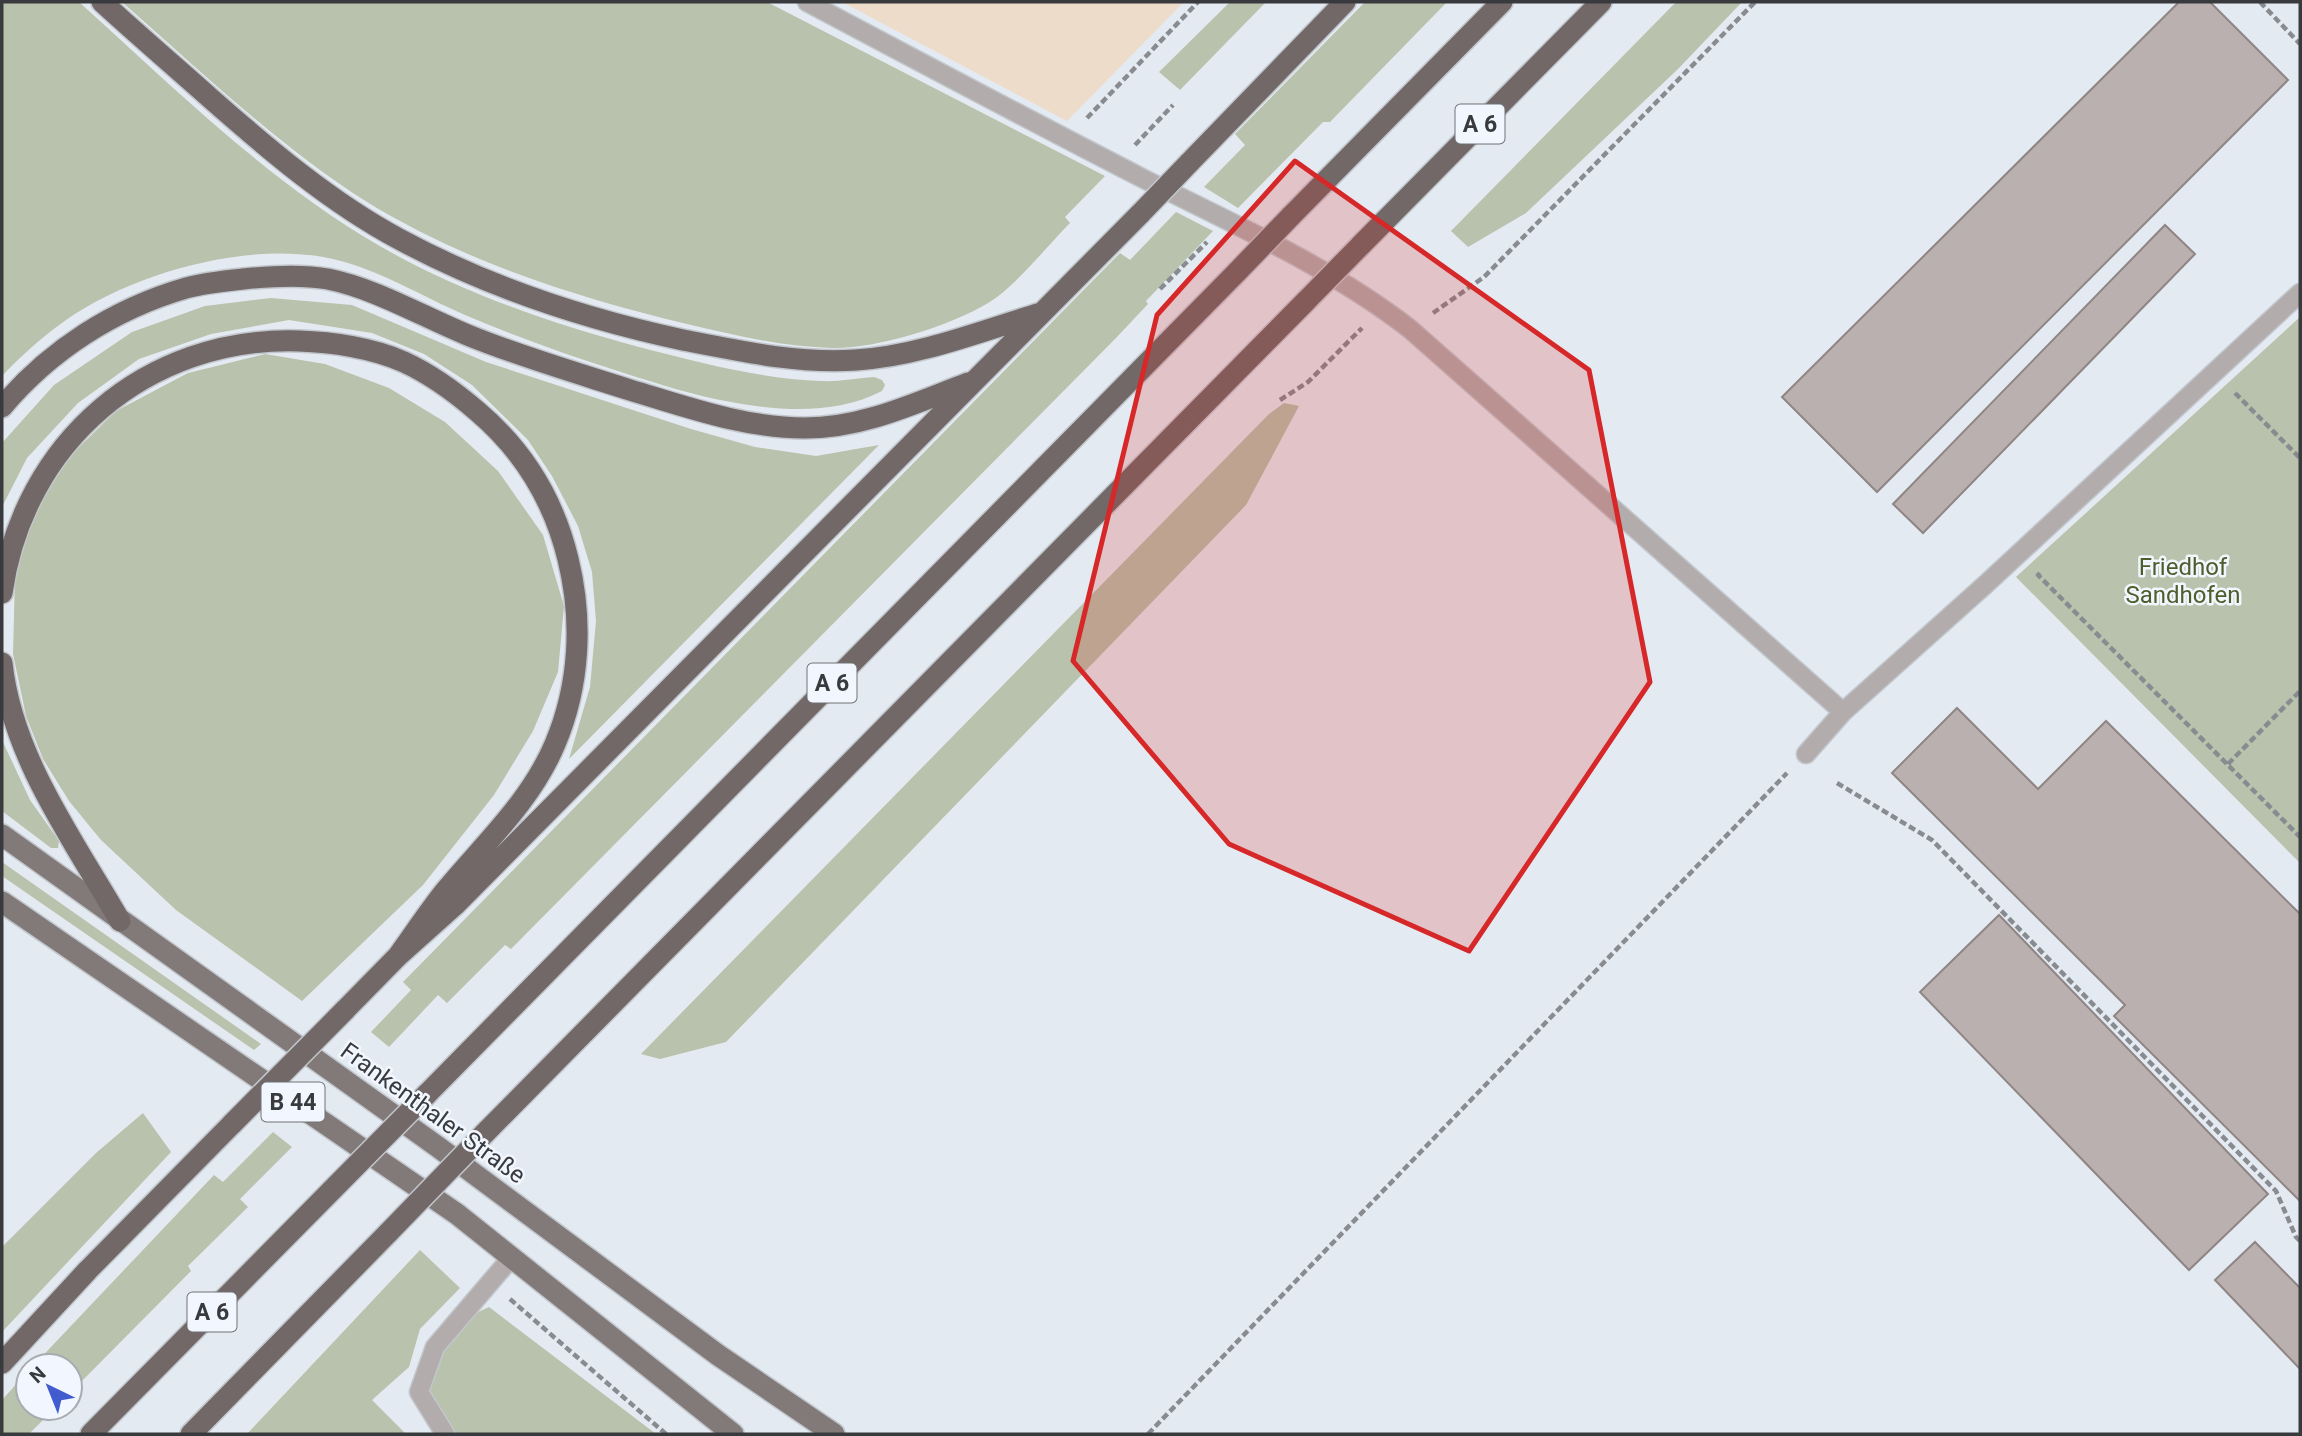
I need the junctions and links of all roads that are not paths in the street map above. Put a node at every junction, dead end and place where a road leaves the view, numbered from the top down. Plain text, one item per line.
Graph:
1 (102, 2) edge
2 (807, 2) edge
3 (1345, 2) edge
4 (1502, 2) edge
5 (1601, 2) edge
6 (2300, 293) edge
7 (1043, 312) junction
8 (976, 380) junction
9 (2, 407) edge
10 (2, 593) edge
11 (2, 663) edge
12 (1843, 712) junction
13 (1806, 754) road end
14 (2, 835) edge
15 (2, 902) edge
16 (120, 921) junction
17 (398, 956) junction
18 (511, 1258) junction
19 (2, 1363) edge
20 (91, 1434) edge
21 (191, 1434) edge
22 (445, 1434) edge
23 (733, 1434) edge
24 (834, 1434) edge

1 - 7 highway
2 - 12 lane
3 - 7 highway, bridge
4 - 20 highway, A 6, bridge
5 - 21 highway, A 6, bridge
6 - 12 lane
7 - 8 highway
8 - 9 highway
8 - 17 highway
10 - 17 highway
11 - 16 highway
12 - 13 lane
14 - 16 main road, Frankenthaler Straße / B 44
15 - 18 main road, B 44
16 - 24 main road, Frankenthaler Straße / B 44
17 - 19 highway, bridge
18 - 22 lane
18 - 23 main road, B 44

